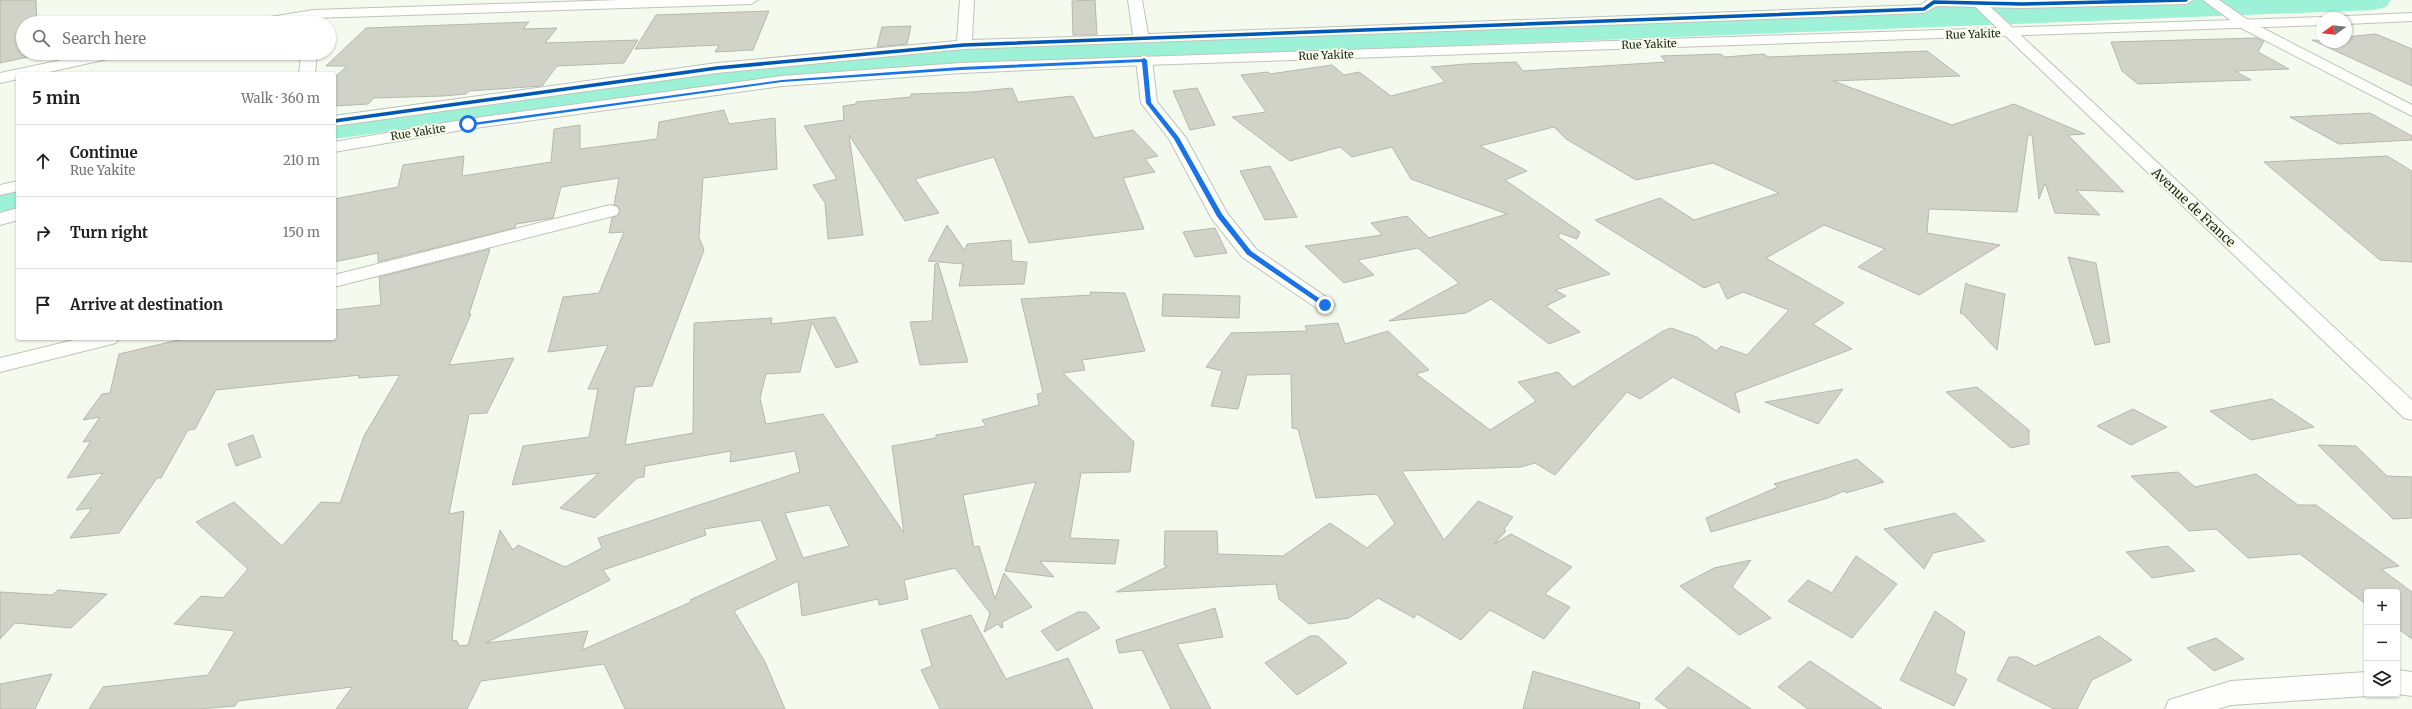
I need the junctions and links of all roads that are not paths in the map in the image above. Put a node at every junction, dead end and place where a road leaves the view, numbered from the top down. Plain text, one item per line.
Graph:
1 (323, 0) edge
2 (752, 0) edge
3 (967, 0) edge
4 (1135, 0) edge
5 (2186, 0) edge
6 (2210, 0) edge
7 (1978, 3) edge
8 (314, 16) edge
9 (336, 17) edge
10 (2412, 17) edge
11 (2352, 20) edge
12 (2316, 21) edge
13 (2243, 23) junction
14 (2004, 28) junction
15 (1141, 39) junction
16 (964, 45) junction
17 (84, 60) edge
18 (308, 60) edge
19 (1144, 60) junction
20 (28, 72) edge
21 (307, 72) edge
22 (16, 75) edge
23 (0, 78) edge
24 (2412, 111) edge
25 (336, 121) edge
26 (336, 146) edge
27 (16, 186) edge
28 (0, 190) edge
29 (610, 211) dead end
30 (16, 214) edge
31 (0, 218) edge
32 (336, 280) edge
33 (1325, 305) dead end
34 (100, 340) edge
35 (0, 365) edge
36 (2412, 413) edge
37 (2400, 682) edge
38 (2364, 684) edge
39 (2412, 684) edge
40 (2180, 709) edge

1 - 8 street
2 - 9 street
3 - 16 street
4 - 15 street
5 - 7 street
6 - 13 street
7 - 14 street, Avenue de France
7 - 15 street
10 - 11 street
12 - 13 street, Rue Yakite
13 - 14 street, Rue Yakite
13 - 24 street
14 - 19 street, Rue Yakite
14 - 36 street, Avenue de France
15 - 16 street
16 - 25 street
17 - 20 street
18 - 21 street
19 - 26 street, Rue Yakite
19 - 33 street
22 - 23 street
27 - 28 street
29 - 32 street
30 - 31 street
34 - 35 street
37 - 39 street
38 - 40 street

